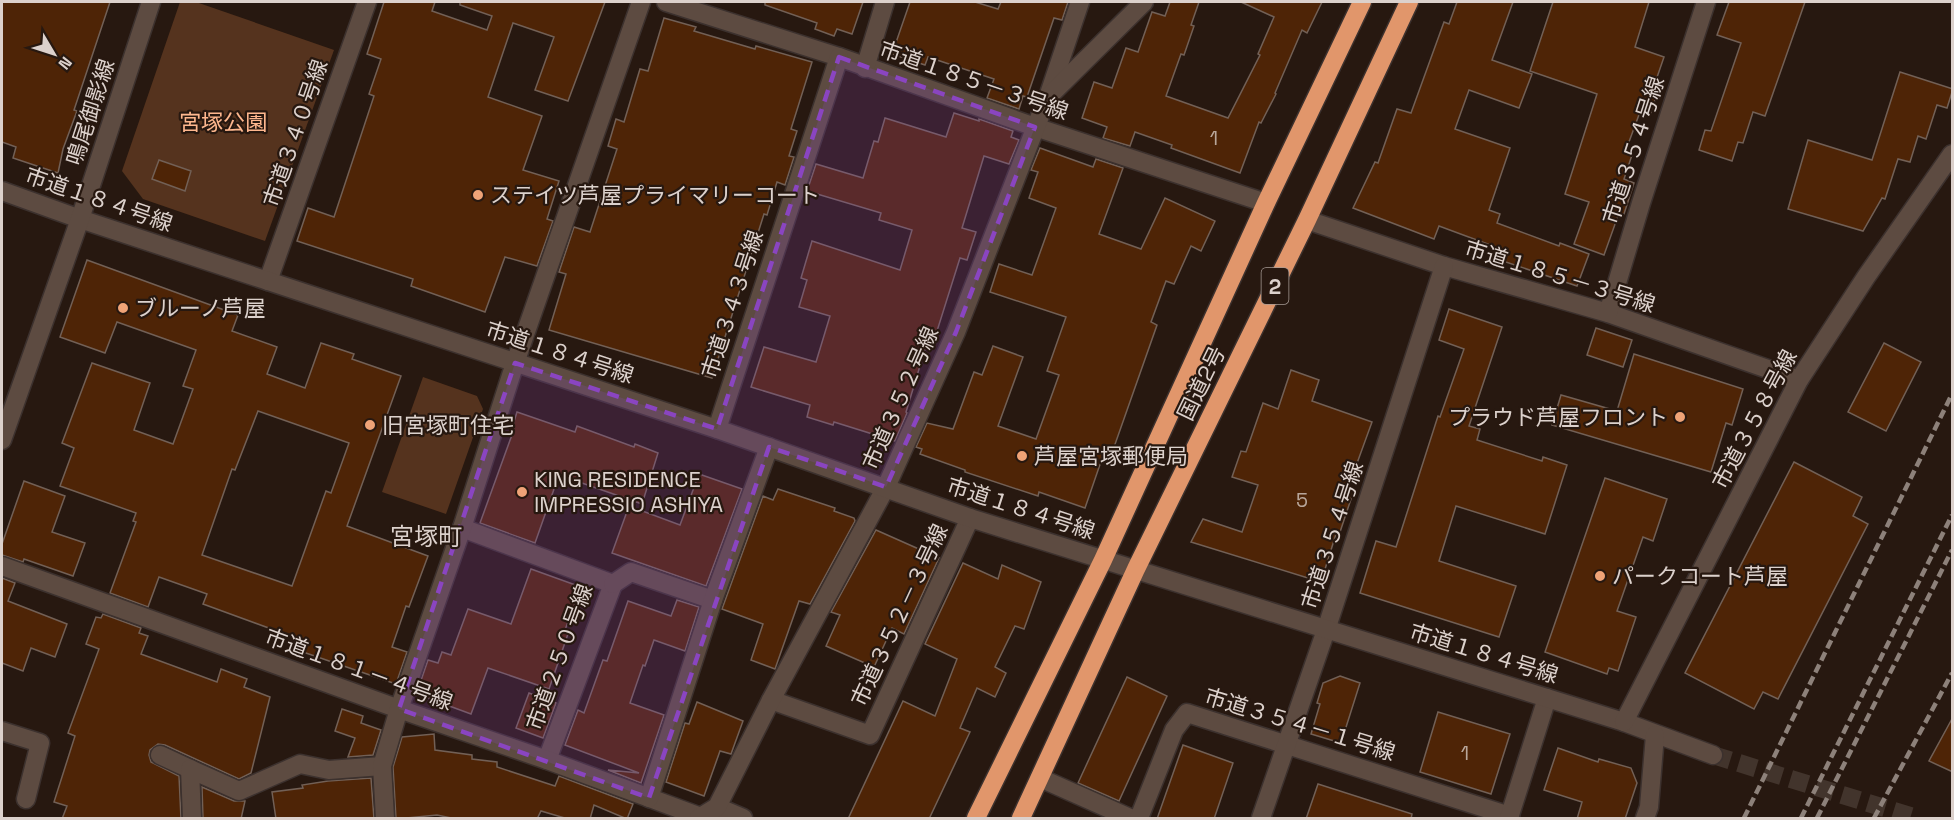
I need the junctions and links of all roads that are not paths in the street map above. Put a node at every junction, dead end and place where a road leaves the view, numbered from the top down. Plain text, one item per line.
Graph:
1 (151, 2) edge
2 (367, 2) edge
3 (641, 2) edge
4 (666, 2) edge
5 (885, 2) edge
6 (1080, 2) edge
7 (1144, 2) edge
8 (1362, 2) edge
9 (1409, 2) edge
10 (1706, 2) edge
11 (838, 57) junction
12 (865, 68) junction
13 (1047, 98) junction
14 (1035, 127) junction
15 (1953, 154) edge
16 (2, 191) edge
17 (1266, 203) junction
18 (80, 219) junction
19 (1307, 220) junction
20 (1444, 266) junction
21 (268, 281) junction
22 (1608, 313) junction
23 (515, 363) junction
24 (1799, 380) junction
25 (717, 429) junction
26 (2, 440) edge
27 (769, 447) junction
28 (886, 487) junction
29 (970, 518) junction
30 (462, 528) junction
31 (1103, 560) junction
32 (2, 566) edge
33 (1136, 569) junction
34 (613, 584) junction
35 (713, 600) junction
36 (1326, 630) junction
37 (1548, 698) junction
38 (771, 700) junction
39 (399, 709) junction
40 (1624, 722) junction
41 (2, 731) edge
42 (1655, 735) junction
43 (1287, 744) junction
44 (160, 755) dead end
45 (1713, 756) tunnel mouth
46 (547, 760) junction
47 (382, 766) junction
48 (190, 769) junction
49 (1040, 778) junction
50 (648, 798) junction
51 (26, 799) dead end
52 (717, 807) junction
53 (1509, 817) edge
54 (700, 818) edge
55 (192, 819) edge
56 (385, 819) edge
57 (743, 819) edge
58 (976, 819) edge
59 (1021, 819) edge
60 (1130, 819) edge
61 (1139, 819) edge
62 (1261, 819) edge
63 (1645, 819) edge

1 - 18 street, 鳴尾御影線
2 - 21 street, 市道３４０号線
3 - 23 street
4 - 11 street, 市道１８５－３号線
5 - 12 street
6 - 13 street
7 - 13 street, 市道３５２号線
8 - 17 highway, 国道2号 / 2
9 - 19 highway, 国道2号 / 2
10 - 22 street, 市道３５４号線
11 - 12 street, 市道１８５－３号線
11 - 25 street, 市道３４３号線
12 - 14 street, 市道１８５－３号線
13 - 14 street, 市道３５２号線
14 - 17 street, 市道１８５－３号線
14 - 28 street, 市道３５２号線
15 - 24 street, 市道３５８号線
16 - 18 street, 市道１８４号線
17 - 31 highway, 国道2号 / 2
18 - 21 street, 市道１８４号線
18 - 26 street, 鳴尾御影線
19 - 20 street, 市道１８５－３号線
19 - 33 highway, 国道2号 / 2
20 - 22 street, 市道１８５－３号線
20 - 36 street, 市道３５４号線
21 - 23 street, 市道１８４号線
22 - 24 street, 市道１８５－３号線
23 - 25 street, 市道１８４号線
23 - 30 street
24 - 40 street, 市道３５８号線
25 - 27 street, 市道１８４号線
27 - 28 street, 市道１８４号線
27 - 35 street
28 - 29 street, 市道１８４号線
28 - 38 street, 市道３５２号線
29 - 31 street, 市道１８４号線
29 - 38 street, 市道３５２－３号線
30 - 34 street, 市道２５０号線
30 - 39 street
31 - 33 street, 市道１８４号線
31 - 58 highway, 国道2号 / 2
32 - 39 street, 市道１８１－４号線
33 - 36 street, 市道１８４号線
33 - 49 highway, 国道2号 / 2
34 - 35 street
34 - 46 street, 市道２５０号線
35 - 50 street
36 - 37 street, 市道１８４号線
36 - 43 street, 市道３５４号線
37 - 40 street, 市道１８４号線
37 - 53 street
38 - 52 street, 市道３５２号線
39 - 46 street, 市道１８１－４号線
39 - 47 street
40 - 42 street, 市道１８４号線
41 - 51 street
42 - 45 street, 市道１８４号線
42 - 63 street
43 - 53 street, 市道３５４－１号線
43 - 61 street, 市道３５４－１号線
43 - 62 street, 市道３５４号線
44 - 48 street
46 - 50 street, 市道１８１－４号線
47 - 48 street
47 - 56 street
48 - 55 street
49 - 59 highway, 国道2号 / 2
49 - 60 street
50 - 54 street, 市道１８１－４号線
52 - 54 street
52 - 57 street

